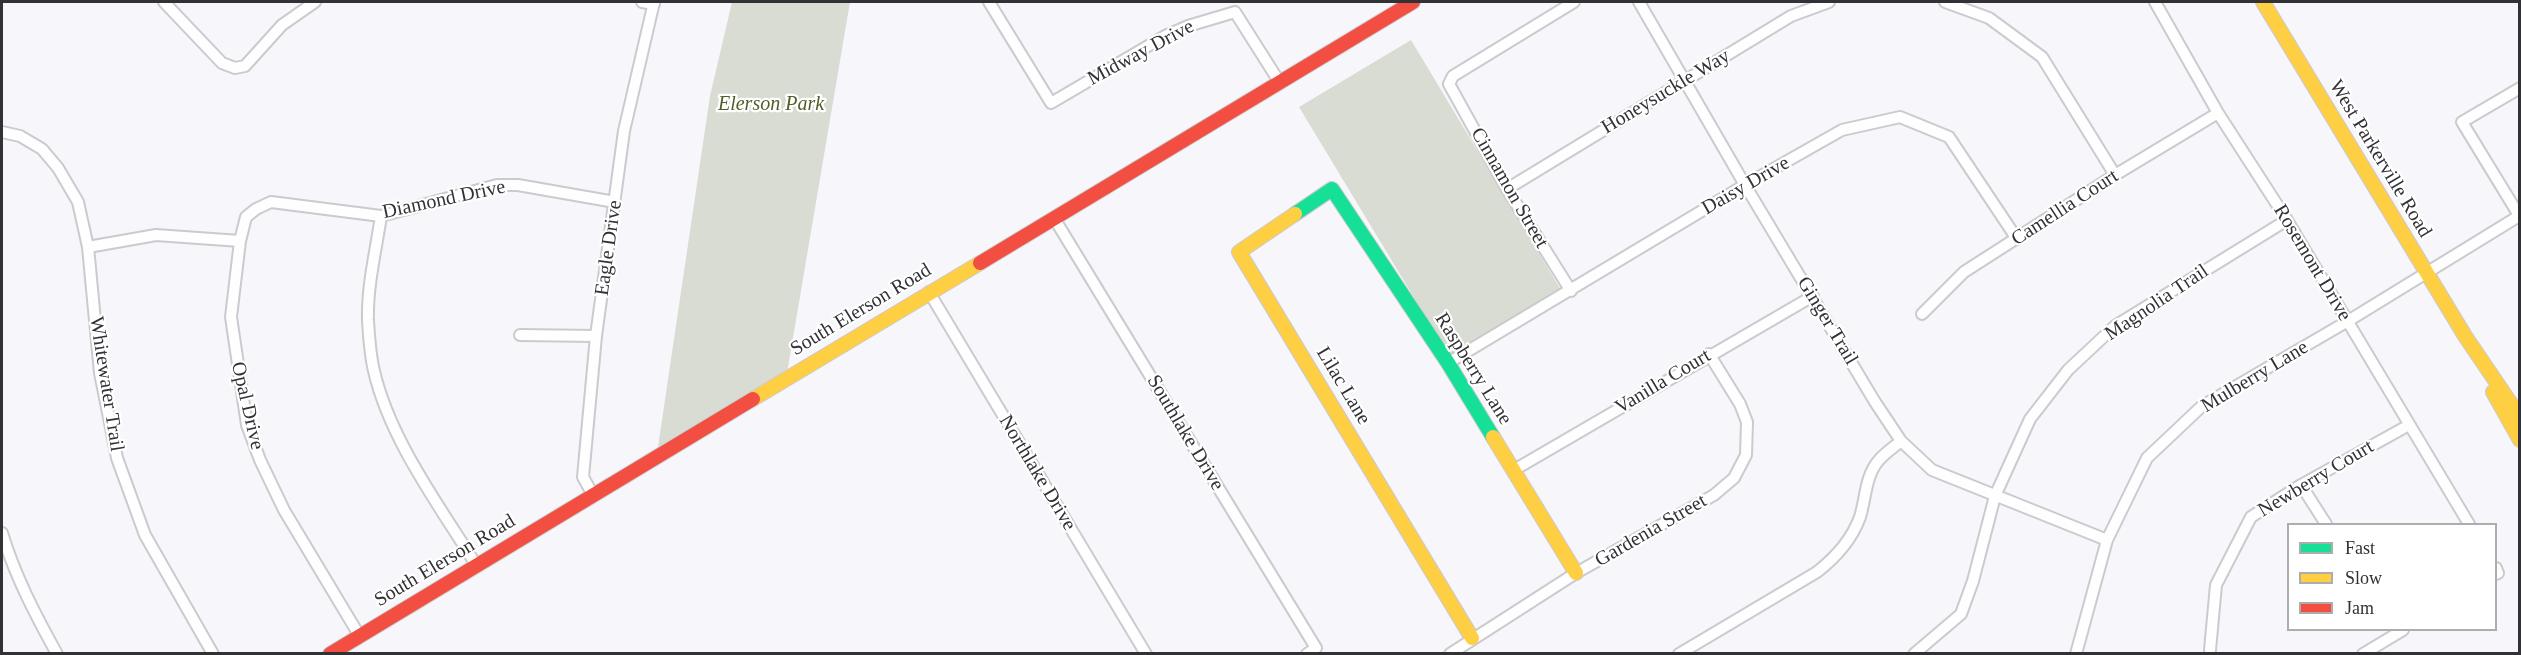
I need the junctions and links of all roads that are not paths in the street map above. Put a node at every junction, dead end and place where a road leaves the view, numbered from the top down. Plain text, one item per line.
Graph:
1 (164, 2) edge
2 (315, 2) edge
3 (642, 2) edge
4 (989, 2) edge
5 (1413, 2) edge
6 (1574, 2) edge
7 (1639, 2) edge
8 (1828, 2) edge
9 (1945, 2) edge
10 (2155, 2) edge
11 (2263, 2) edge
12 (654, 3) edge
13 (1685, 81) junction
14 (1280, 83) junction
15 (2520, 88) edge
16 (2218, 113) junction
17 (2, 132) edge
18 (2115, 175) junction
19 (1745, 185) junction
20 (1332, 189) joint
21 (1507, 189) junction
22 (271, 202) joint
23 (615, 202) junction
24 (381, 216) junction
25 (2519, 217) edge
26 (1054, 218) junction
27 (2287, 220) junction
28 (2017, 239) junction
29 (240, 241) junction
30 (88, 247) junction
31 (2427, 273) junction
32 (1571, 291) junction
33 (929, 292) junction
34 (1813, 296) junction
35 (1922, 314) dead end
36 (2348, 321) junction
37 (520, 335) dead end
38 (596, 336) junction
39 (2465, 336) junction
40 (1709, 354) junction
41 (1448, 363) junction
42 (2520, 417) edge
43 (2409, 425) junction
44 (2520, 440) edge
45 (1900, 441) junction
46 (1514, 470) junction
47 (2301, 485) junction
48 (593, 495) junction
49 (1995, 496) junction
50 (2325, 523) edge
51 (2468, 523) edge
52 (2, 533) edge
53 (2107, 540) junction
54 (476, 565) junction
55 (1576, 573) junction
56 (2396, 631) edge
57 (359, 635) junction
58 (1472, 638) junction
59 (2210, 650) dead end
60 (1312, 651) edge
61 (1920, 652) edge
62 (57, 654) edge
63 (213, 654) edge
64 (330, 654) edge
65 (1146, 654) edge
66 (1450, 654) edge
67 (1679, 654) edge
68 (2076, 654) edge
69 (2363, 654) edge

1 - 2 street
3 - 12 street
4 - 14 street, Midway Drive
5 - 14 street, South Elerson Road
6 - 21 street, Cinnamon Street
7 - 13 street, Ginger Trail
8 - 13 street, Honeysuckle Way
9 - 18 street
10 - 16 street, Rosemont Drive
11 - 31 street, West Parkerville Road
12 - 23 street, Eagle Drive
13 - 19 street, Ginger Trail
13 - 21 street, Honeysuckle Way
14 - 26 street, South Elerson Road
15 - 25 street
16 - 18 street, Camellia Court
16 - 27 street, Rosemont Drive
17 - 30 street, Whitewater Trail
18 - 28 street, Camellia Court
19 - 28 street, Daisy Drive
19 - 32 street, Daisy Drive
19 - 34 street, Ginger Trail
20 - 41 street, Raspberry Lane
20 - 58 street, Lilac Lane
21 - 32 street, Cinnamon Street
22 - 24 street, Diamond Drive
22 - 29 street, Opal Drive
23 - 24 street, Diamond Drive
23 - 38 street, Eagle Drive
24 - 54 street
25 - 31 street, Mulberry Lane
26 - 33 street, South Elerson Road
26 - 60 street, Southlake Drive
27 - 36 street, Rosemont Drive
27 - 49 street, Magnolia Trail
28 - 35 street, Camellia Court
29 - 30 street
29 - 57 street, Opal Drive
30 - 63 street, Whitewater Trail
31 - 36 street, Mulberry Lane
31 - 39 street, West Parkerville Road
32 - 41 street, Daisy Drive
33 - 48 street, South Elerson Road
33 - 65 street, Northlake Drive
34 - 40 street, Vanilla Court
34 - 45 street, Ginger Trail
36 - 43 street, Rosemont Drive
36 - 53 street, Mulberry Lane
37 - 38 street
38 - 48 street, Eagle Drive
39 - 42 street, West Parkerville Road
39 - 44 street, West Parkerville Road
40 - 46 street, Vanilla Court
40 - 55 street, Gardenia Street
41 - 46 street, Raspberry Lane
43 - 47 street, Newberry Court
43 - 51 street, Rosemont Drive
45 - 49 street, Ginger Trail
45 - 67 street
46 - 55 street, Raspberry Lane
47 - 50 street
47 - 59 street, Newberry Court
48 - 54 street, South Elerson Road
49 - 53 street, Ginger Trail
49 - 61 street, Magnolia Trail
52 - 62 street
53 - 68 street, Mulberry Lane
54 - 57 street, South Elerson Road
55 - 58 street, Gardenia Street
56 - 69 street
57 - 64 street, South Elerson Road
58 - 66 street, Gardenia Street

